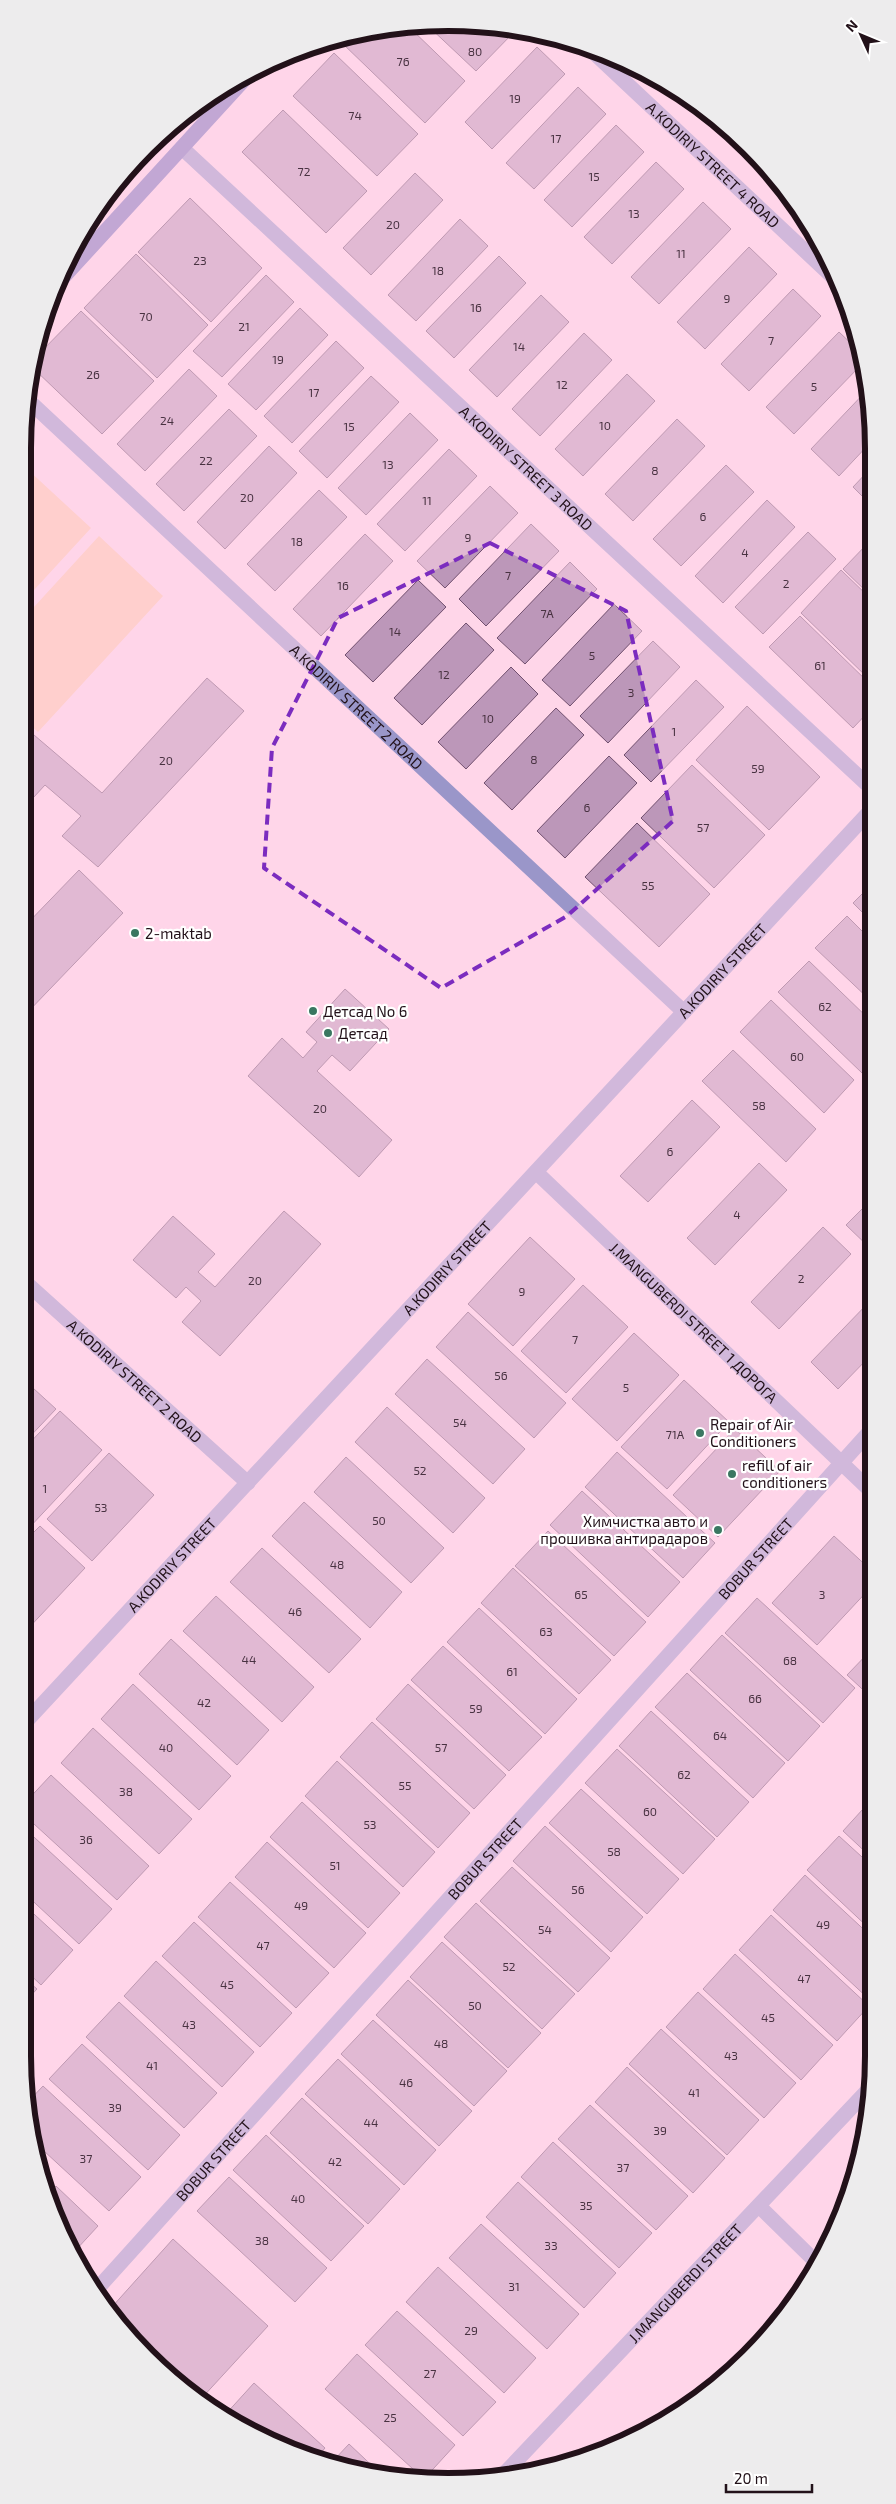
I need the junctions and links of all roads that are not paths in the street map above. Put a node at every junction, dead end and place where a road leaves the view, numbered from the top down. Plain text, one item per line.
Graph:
1 (603, 61) edge
2 (234, 90) edge
3 (182, 148) junction
4 (73, 267) edge
5 (824, 269) edge
6 (34, 405) edge
7 (865, 782) edge
8 (865, 816) edge
9 (684, 1012) junction
10 (536, 1172) junction
11 (31, 1287) edge
12 (865, 1437) edge
13 (842, 1462) junction
14 (248, 1483) junction
15 (865, 1485) edge
16 (31, 1716) edge
17 (863, 2096) edge
18 (759, 2206) junction
19 (812, 2258) edge
20 (100, 2286) edge
21 (510, 2468) edge

1 - 5 street, A.KODIRIY STREET 4 ROAD
2 - 3 main road
3 - 4 main road
3 - 7 street, A.KODIRIY STREET 3 ROAD
6 - 9 street, A.KODIRIY STREET 2 ROAD
8 - 9 street, A.KODIRIY STREET
9 - 10 street, A.KODIRIY STREET
10 - 13 street, J.MANGUBERDI STREET 1 ДОРОГА
10 - 14 street, A.KODIRIY STREET
11 - 14 street, A.KODIRIY STREET 2 ROAD
12 - 13 street, BOBUR STREET
13 - 15 street, J.MANGUBERDI STREET 1 ДОРОГА
13 - 20 street, BOBUR STREET
14 - 16 street, A.KODIRIY STREET
17 - 18 street, J.MANGUBERDI STREET
18 - 19 street
18 - 21 street, J.MANGUBERDI STREET

